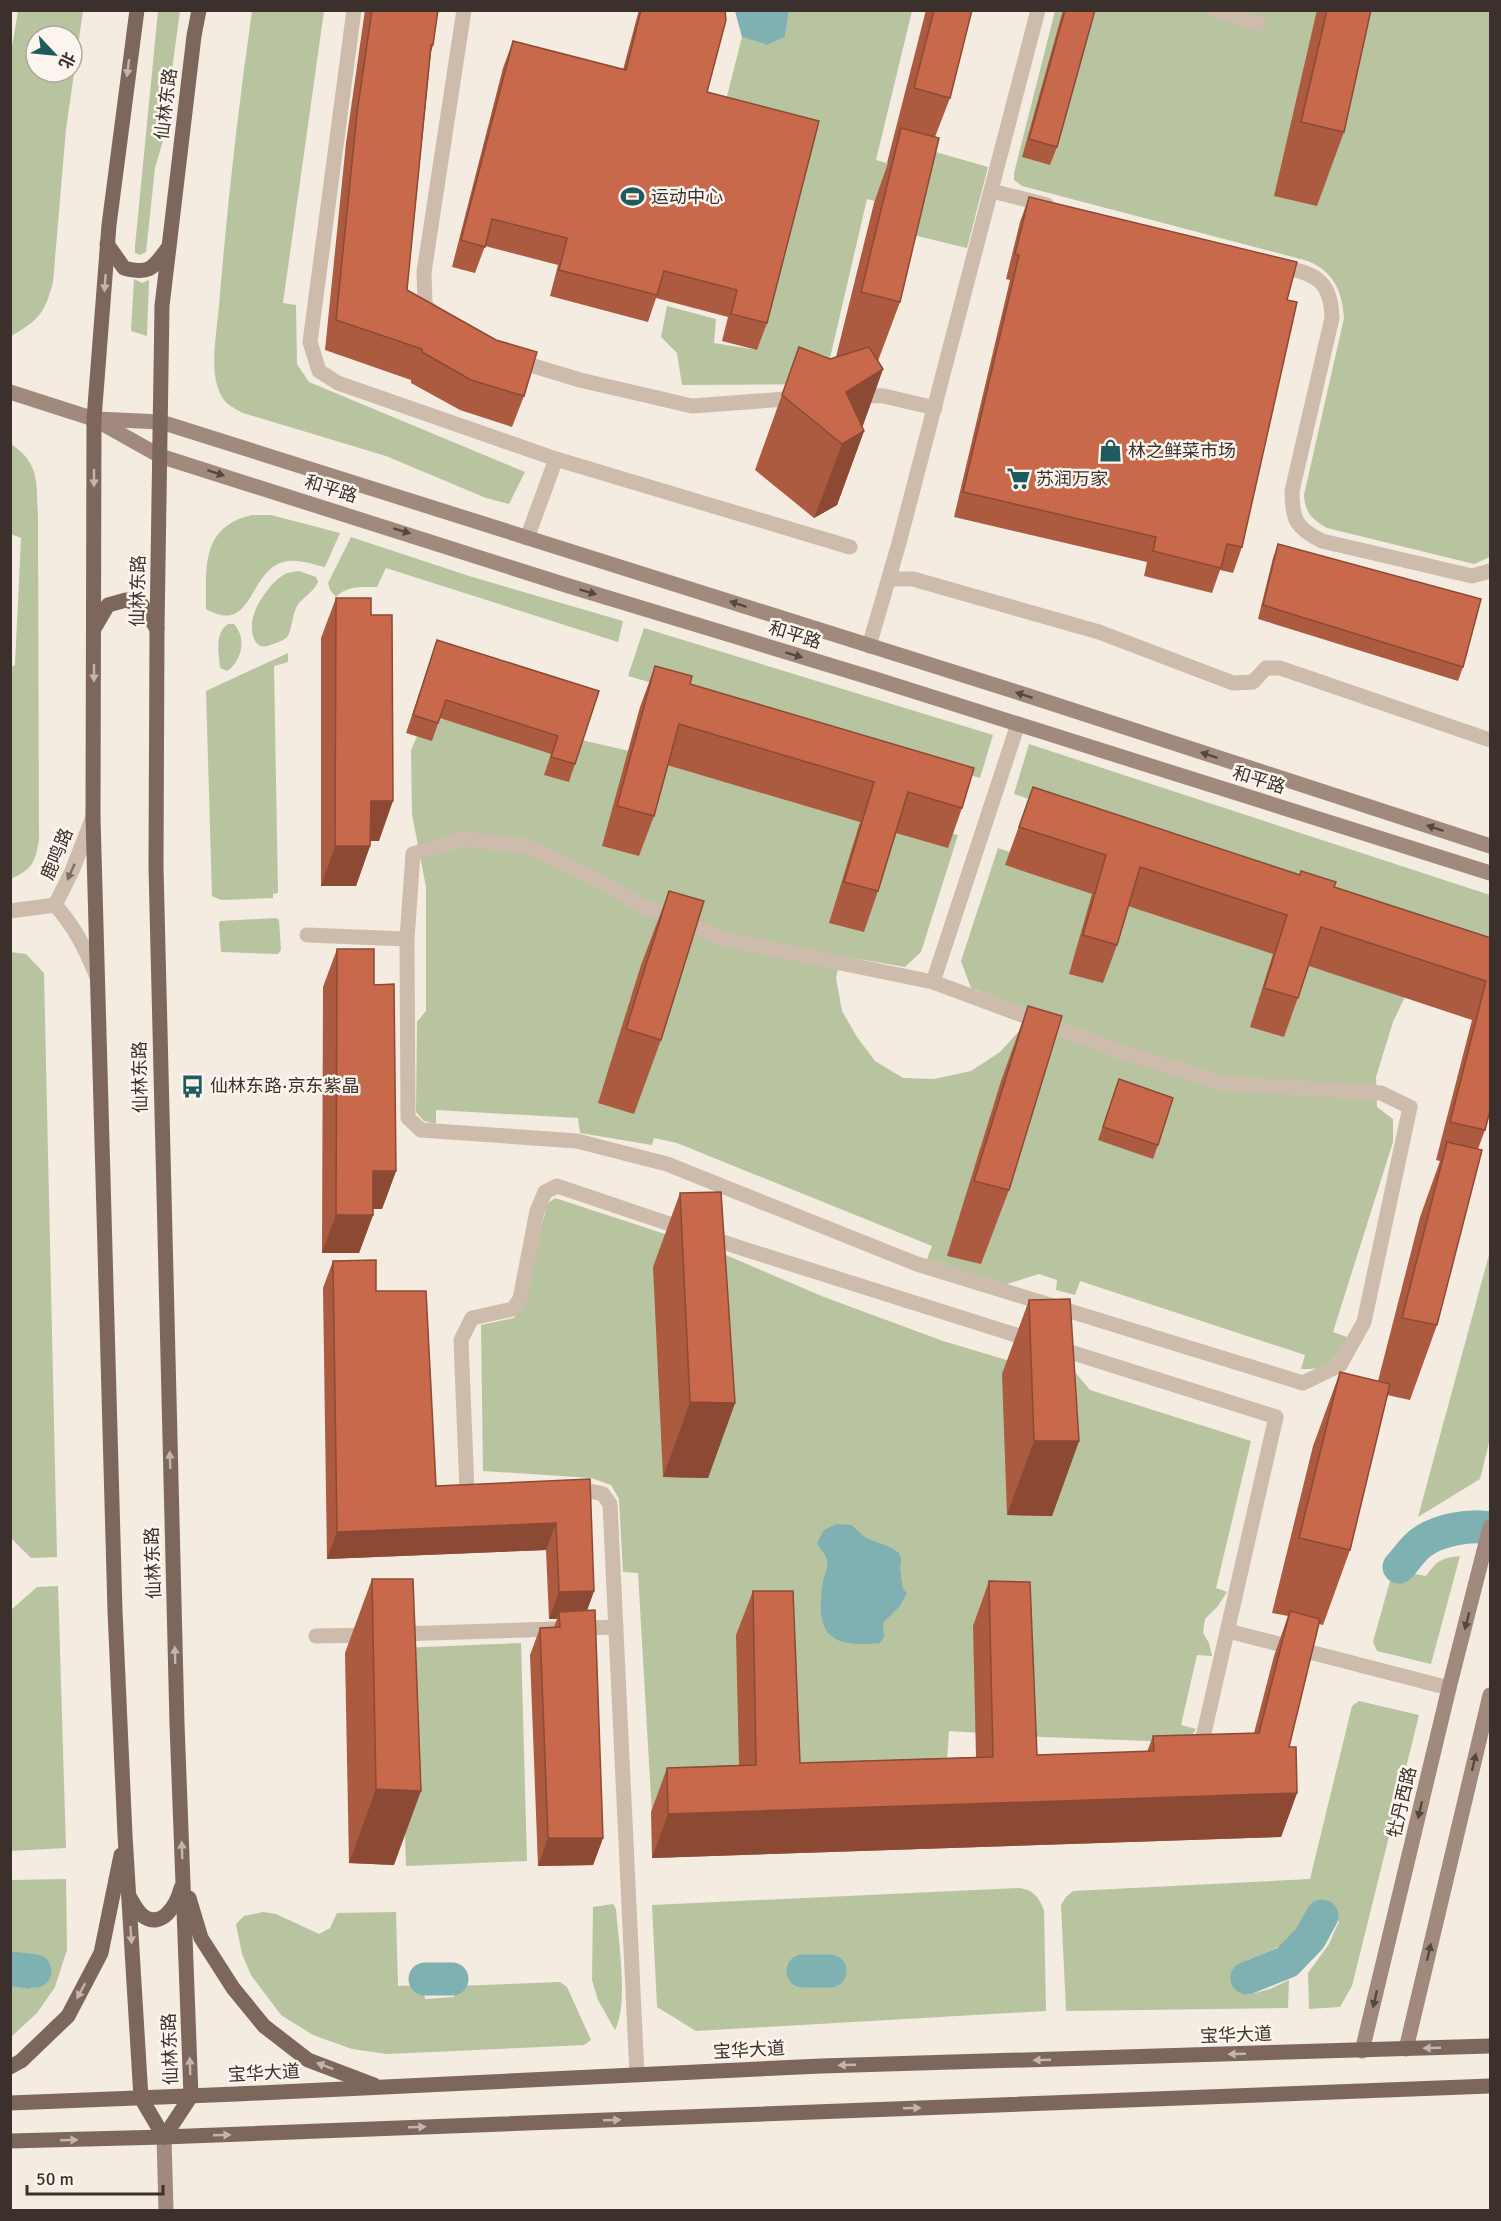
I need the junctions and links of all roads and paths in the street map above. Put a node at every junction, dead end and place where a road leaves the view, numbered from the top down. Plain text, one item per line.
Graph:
1 (137, 10) edge
2 (199, 10) edge
3 (354, 10) edge
4 (464, 10) edge
5 (1038, 10) edge
6 (1215, 10) edge
7 (1259, 24) dead end
8 (992, 191) junction
9 (1058, 208) edge
10 (107, 244) junction
11 (169, 246) junction
12 (1266, 262) edge
13 (446, 330) edge
14 (501, 356) edge
15 (10, 392) edge
16 (837, 395) edge
17 (814, 396) edge
18 (935, 408) junction
19 (94, 419) junction
20 (161, 422) junction
21 (160, 456) junction
22 (556, 459) junction
23 (527, 538) junction
24 (850, 547) dead end
25 (1491, 571) edge
26 (889, 579) junction
27 (94, 628) junction
28 (157, 629) junction
29 (869, 646) junction
30 (1018, 724) junction
31 (1491, 740) edge
32 (93, 818) junction
33 (1491, 846) edge
34 (1491, 873) edge
35 (55, 905) junction
36 (10, 911) edge
37 (307, 935) dead end
38 (407, 939) junction
39 (98, 978) junction
40 (933, 982) junction
41 (556, 1491) edge
42 (490, 1492) edge
43 (1491, 1527) edge
44 (616, 1627) junction
45 (1228, 1631) junction
46 (315, 1636) dead end
47 (1449, 1688) junction
48 (1491, 1695) edge
49 (1184, 1757) edge
50 (125, 1835) junction
51 (183, 1880) junction
52 (129, 1896) junction
53 (1491, 2046) edge
54 (1406, 2049) junction
55 (1362, 2051) junction
56 (10, 2067) edge
57 (637, 2075) junction
58 (1491, 2086) edge
59 (380, 2087) junction
60 (191, 2096) junction
61 (141, 2098) junction
62 (10, 2103) edge
63 (164, 2137) junction
64 (10, 2141) edge
65 (166, 2211) edge

1 -> 10 main road, 仙林东路
2 - 11 main road, 仙林东路
3 - 22 street
4 - 13 street
5 - 8 street
6 - 7 street
8 - 9 street
8 - 18 street
10 - 11 main road
10 -> 19 main road, 仙林东路
11 - 20 main road, 仙林东路
12 - 25 street
14 - 17 street
15 - 19 street, 和平路
16 - 18 street
18 - 26 street
19 - 20 street, 和平路
19 - 21 street, 和平路
19 -> 27 main road, 仙林东路
20 - 21 main road, 仙林东路
20 - 23 street, 和平路
21 - 28 main road, 仙林东路
21 -> 30 street, 和平路
22 - 23 street
22 - 24 street
29 -> 23 street, 和平路
26 - 29 street
26 - 31 street
27 - 28 main road
27 -> 32 main road, 仙林东路
51 -> 28 main road, 仙林东路
33 -> 29 street, 和平路
30 - 34 street, 和平路
30 - 40 street
32 -> 35 street, 鹿鸣路
32 - 39 main road, 仙林东路
35 - 36 street, 鹿鸣路
35 - 39 street, 鹿鸣路
37 - 38 street
38 - 40 street
38 - 40 street
39 - 50 main road, 仙林东路
41 - 44 street
42 - 45 street
43 -> 47 street, 牡丹西路
44 - 46 street
44 - 57 street
45 - 47 street
45 - 49 street
47 -> 55 street, 牡丹西路
54 -> 48 street
50 - 52 main road, 仙林东路
50 -> 56 main road
51 - 52 main road
59 -> 51 main road
60 -> 51 main road, 仙林东路
52 -> 61 main road, 仙林东路
53 -> 54 main road, 宝华大道
54 - 55 main road, 宝华大道
55 -> 57 main road, 宝华大道
57 - 59 main road, 宝华大道
63 -> 58 main road
59 - 60 main road, 宝华大道
60 - 61 main road, 宝华大道
60 - 63 main road, 仙林东路
61 - 62 main road, 宝华大道
61 - 63 main road, 仙林东路
64 -> 63 main road
63 - 65 street, 仙林东路

